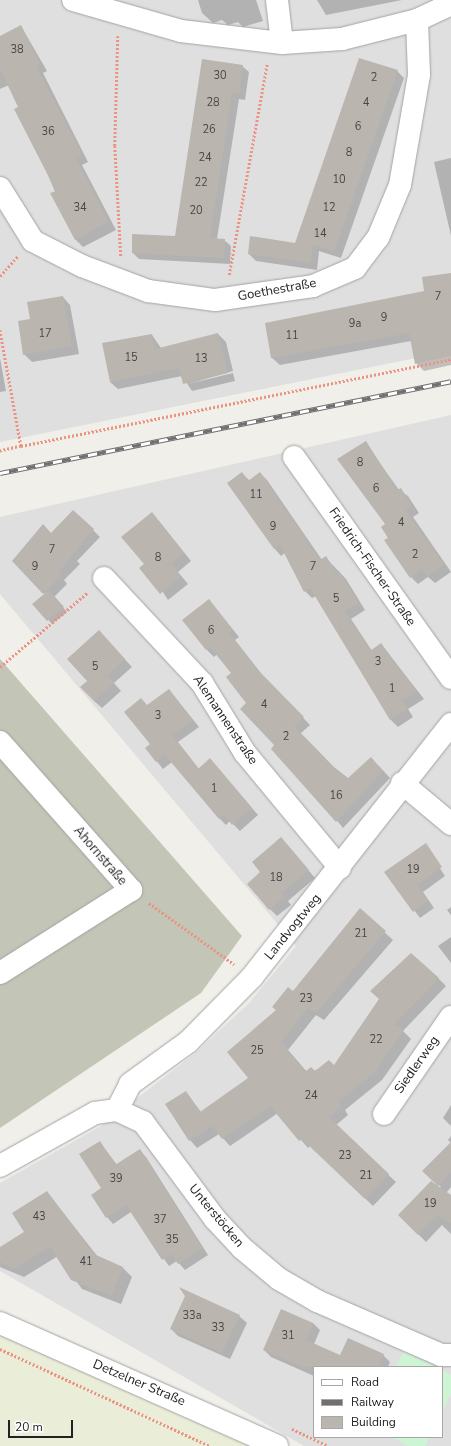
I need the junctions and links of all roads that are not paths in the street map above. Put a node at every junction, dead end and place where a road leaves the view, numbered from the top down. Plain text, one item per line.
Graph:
1 (73, 0) edge
2 (277, 0) edge
3 (451, 4) edge
4 (417, 20) junction
5 (277, 42) junction
6 (0, 188) edge
7 (294, 457) dead end
8 (104, 578) road end
9 (451, 678) edge
10 (451, 724) edge
11 (0, 742) edge
12 (402, 783) junction
13 (451, 824) edge
14 (340, 868) junction
15 (0, 972) edge
16 (451, 1017) edge
17 (117, 1110) junction
18 (384, 1114) dead end
19 (0, 1166) edge
20 (0, 1323) edge
21 (451, 1355) edge
22 (277, 1446) edge

1 - 5 street
2 - 5 street
3 - 4 street
4 - 5 street
4 - 6 street, Goethestraße
7 - 9 street, Friedrich-Fischer-Straße
8 - 14 street, Alemannenstraße
10 - 12 street, Landvogtweg
11 - 15 street, Ahornstraße
12 - 13 street
12 - 14 street, Landvogtweg
14 - 17 street, Landvogtweg
16 - 18 street, Siedlerweg
17 - 19 street
17 - 21 street, Unterstöcken
20 - 22 street, Detzelner Straße

